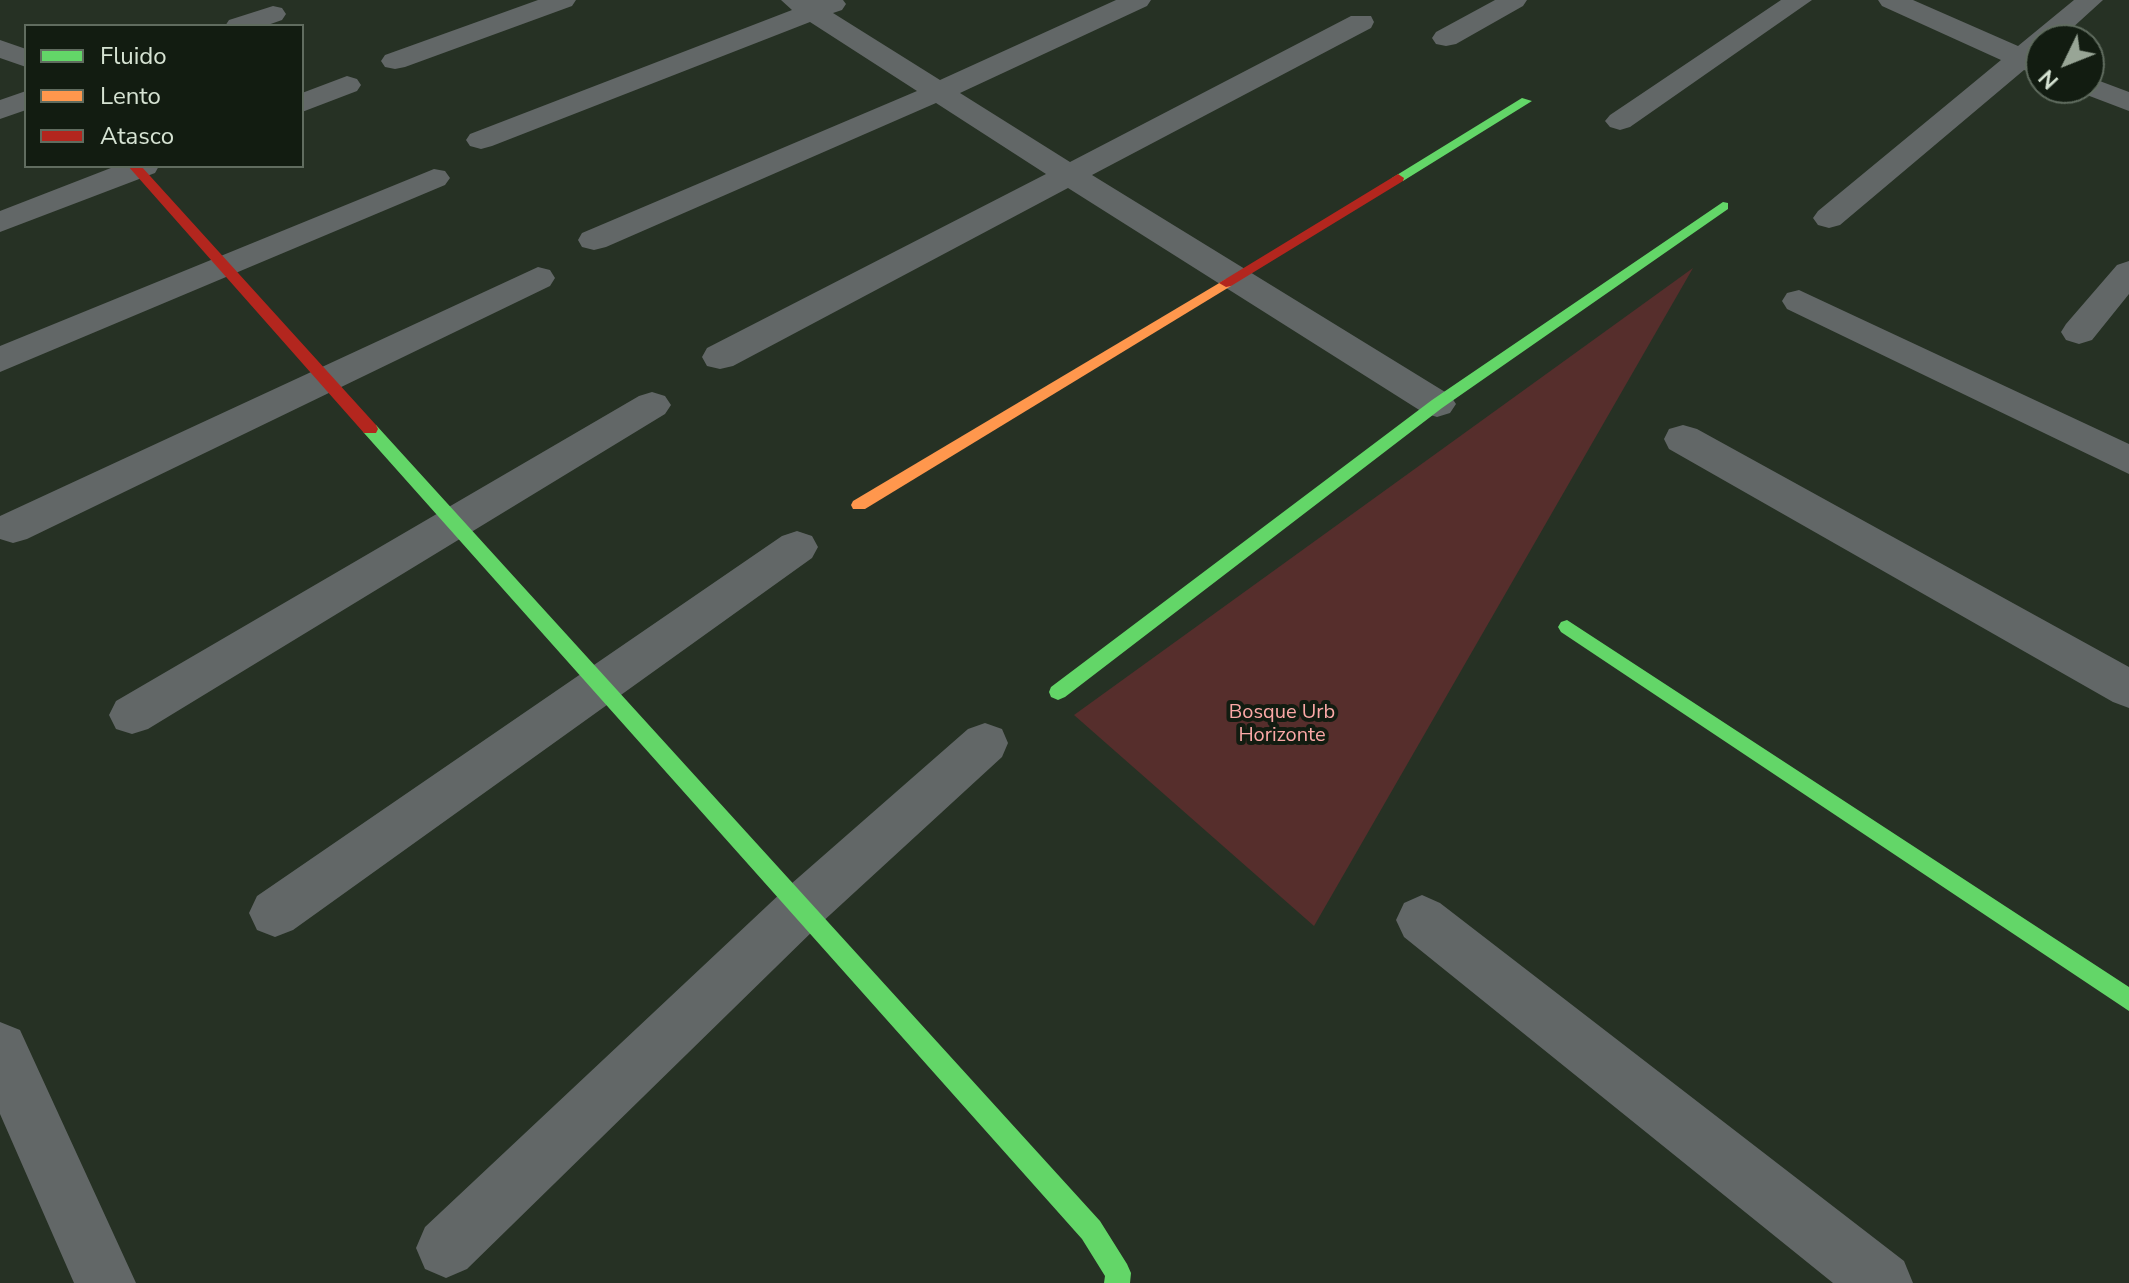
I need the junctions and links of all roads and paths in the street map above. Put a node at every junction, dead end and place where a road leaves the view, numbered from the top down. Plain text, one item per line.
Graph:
1 (563, 0) edge
2 (843, 0) edge
3 (1138, 0) edge
4 (1514, 0) edge
5 (1799, 0) edge
6 (1891, 0) edge
7 (2090, 0) edge
8 (803, 6) edge
9 (273, 14) dead end
10 (1361, 22) dead end
11 (245, 24) edge
12 (2067, 24) edge
13 (1446, 38) dead end
14 (0, 48) edge
15 (24, 58) edge
16 (2025, 60) edge
17 (395, 61) dead end
18 (2025, 66) edge
19 (347, 85) dead end
20 (938, 92) junction
21 (2105, 92) edge
22 (24, 101) edge
23 (1526, 101) dead end
24 (304, 102) edge
25 (2129, 102) edge
26 (0, 110) edge
27 (1620, 121) dead end
28 (481, 140) dead end
29 (136, 168) edge
30 (140, 168) edge
31 (1068, 174) junction
32 (434, 178) dead end
33 (1723, 206) dead end
34 (1829, 218) dead end
35 (0, 222) edge
36 (594, 240) dead end
37 (224, 265) junction
38 (2129, 272) edge
39 (538, 278) dead end
40 (1233, 279) junction
41 (1799, 301) dead end
42 (2079, 332) dead end
43 (720, 357) dead end
44 (0, 360) edge
45 (325, 379) junction
46 (1437, 404) junction
47 (652, 405) dead end
48 (1683, 439) dead end
49 (2129, 460) edge
50 (859, 505) dead end
51 (454, 522) junction
52 (13, 528) dead end
53 (797, 547) dead end
54 (1567, 627) dead end
55 (601, 685) junction
56 (2129, 689) edge
57 (1058, 692) dead end
58 (132, 715) dead end
59 (985, 743) dead end
60 (801, 908) junction
61 (275, 913) dead end
62 (1422, 920) dead end
63 (2129, 1000) edge
64 (0, 1050) edge
65 (446, 1248) dead end
66 (105, 1283) edge
67 (1117, 1283) edge
68 (1882, 1283) edge

1 - 17 street
2 - 8 street
3 - 20 street
4 - 13 street
5 - 27 street
6 - 16 street
7 - 12 street
8 - 20 street
8 - 28 street
9 - 11 street
10 - 31 street
14 - 15 street
18 - 34 street
19 - 24 street
20 - 31 street
20 - 36 street
21 - 25 street
22 - 26 street
23 - 40 street
29 - 35 street
30 - 37 street
31 - 40 street
31 - 43 street
32 - 37 street
33 - 46 street
37 - 44 street
37 - 45 street
38 - 42 street
39 - 45 street
40 - 46 street
40 - 50 street
41 - 49 street
45 - 51 street
45 - 52 street
46 - 57 street
47 - 51 street
48 - 56 street
51 - 55 street
51 - 58 street
53 - 55 street
54 - 63 street
55 - 60 street
55 - 61 street
59 - 60 street
60 - 65 street
60 - 67 street
62 - 68 street
64 - 66 street

